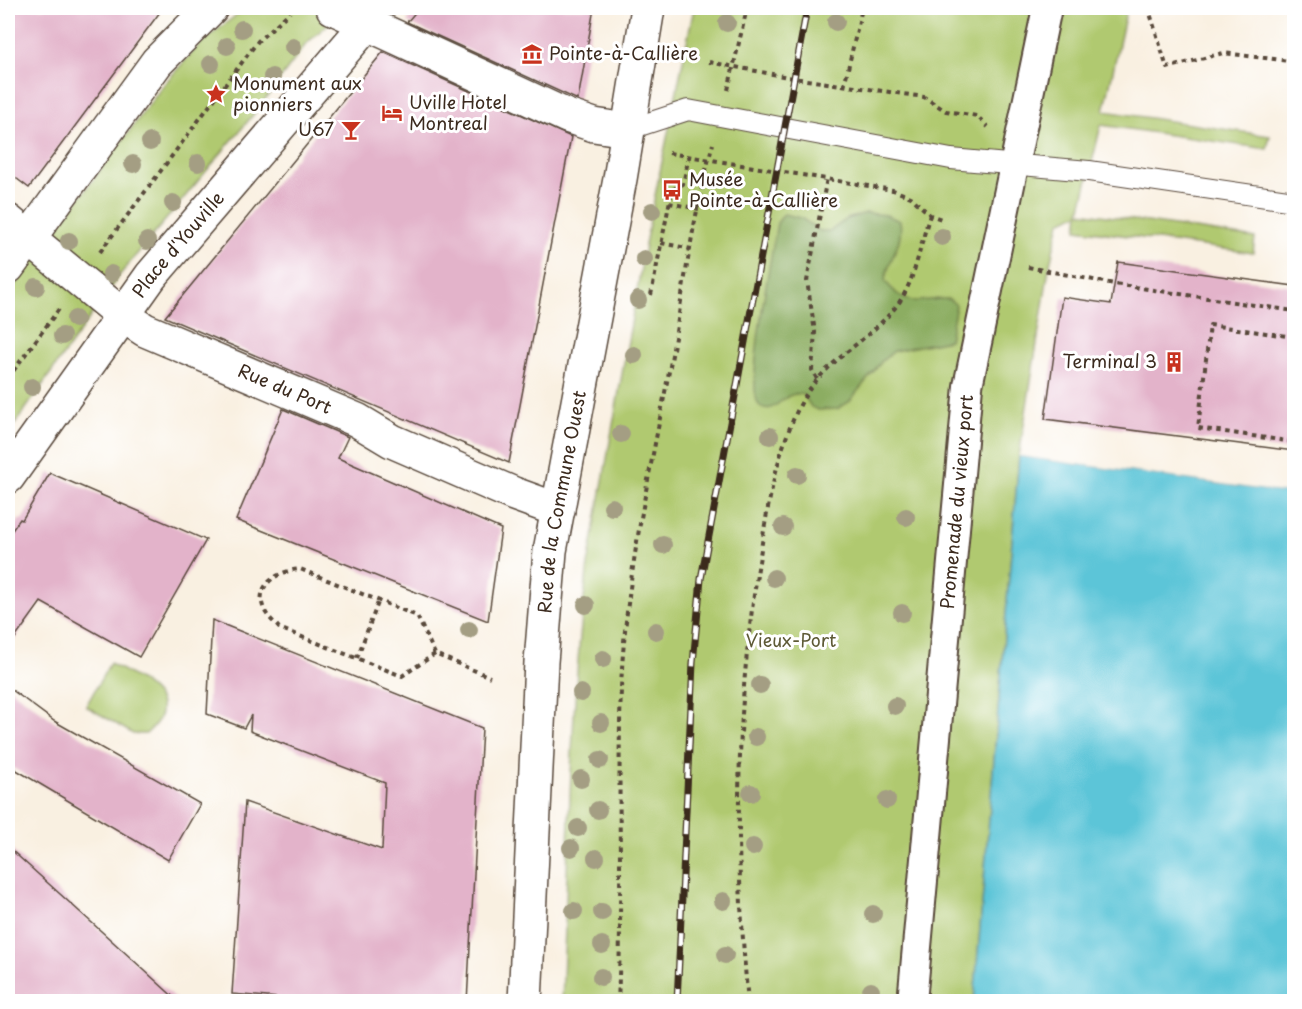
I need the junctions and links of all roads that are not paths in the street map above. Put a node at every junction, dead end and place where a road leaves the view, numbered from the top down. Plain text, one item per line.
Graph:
1 (210, 8) edge
2 (333, 8) edge
3 (648, 8) edge
4 (1047, 8) edge
5 (366, 25) junction
6 (627, 130) junction
7 (1012, 165) junction
8 (1294, 201) edge
9 (19, 229) edge
10 (8, 267) edge
11 (122, 315) junction
12 (8, 477) edge
13 (558, 510) junction
14 (525, 1002) edge
15 (912, 1002) edge

1 - 9 street
2 - 5 street
3 - 6 street, Rue de la Commune Ouest
4 - 7 street, Promenade du vieux port
5 - 6 street
5 - 11 street, Place d'Youville
6 - 7 lane
6 - 13 street, Rue de la Commune Ouest
7 - 8 lane
7 - 15 street, Promenade du vieux port
9 - 10 street
9 - 11 street, Rue du Port
11 - 12 street, Place d'Youville
11 - 13 street, Rue du Port
13 - 14 street, Rue de la Commune Ouest

